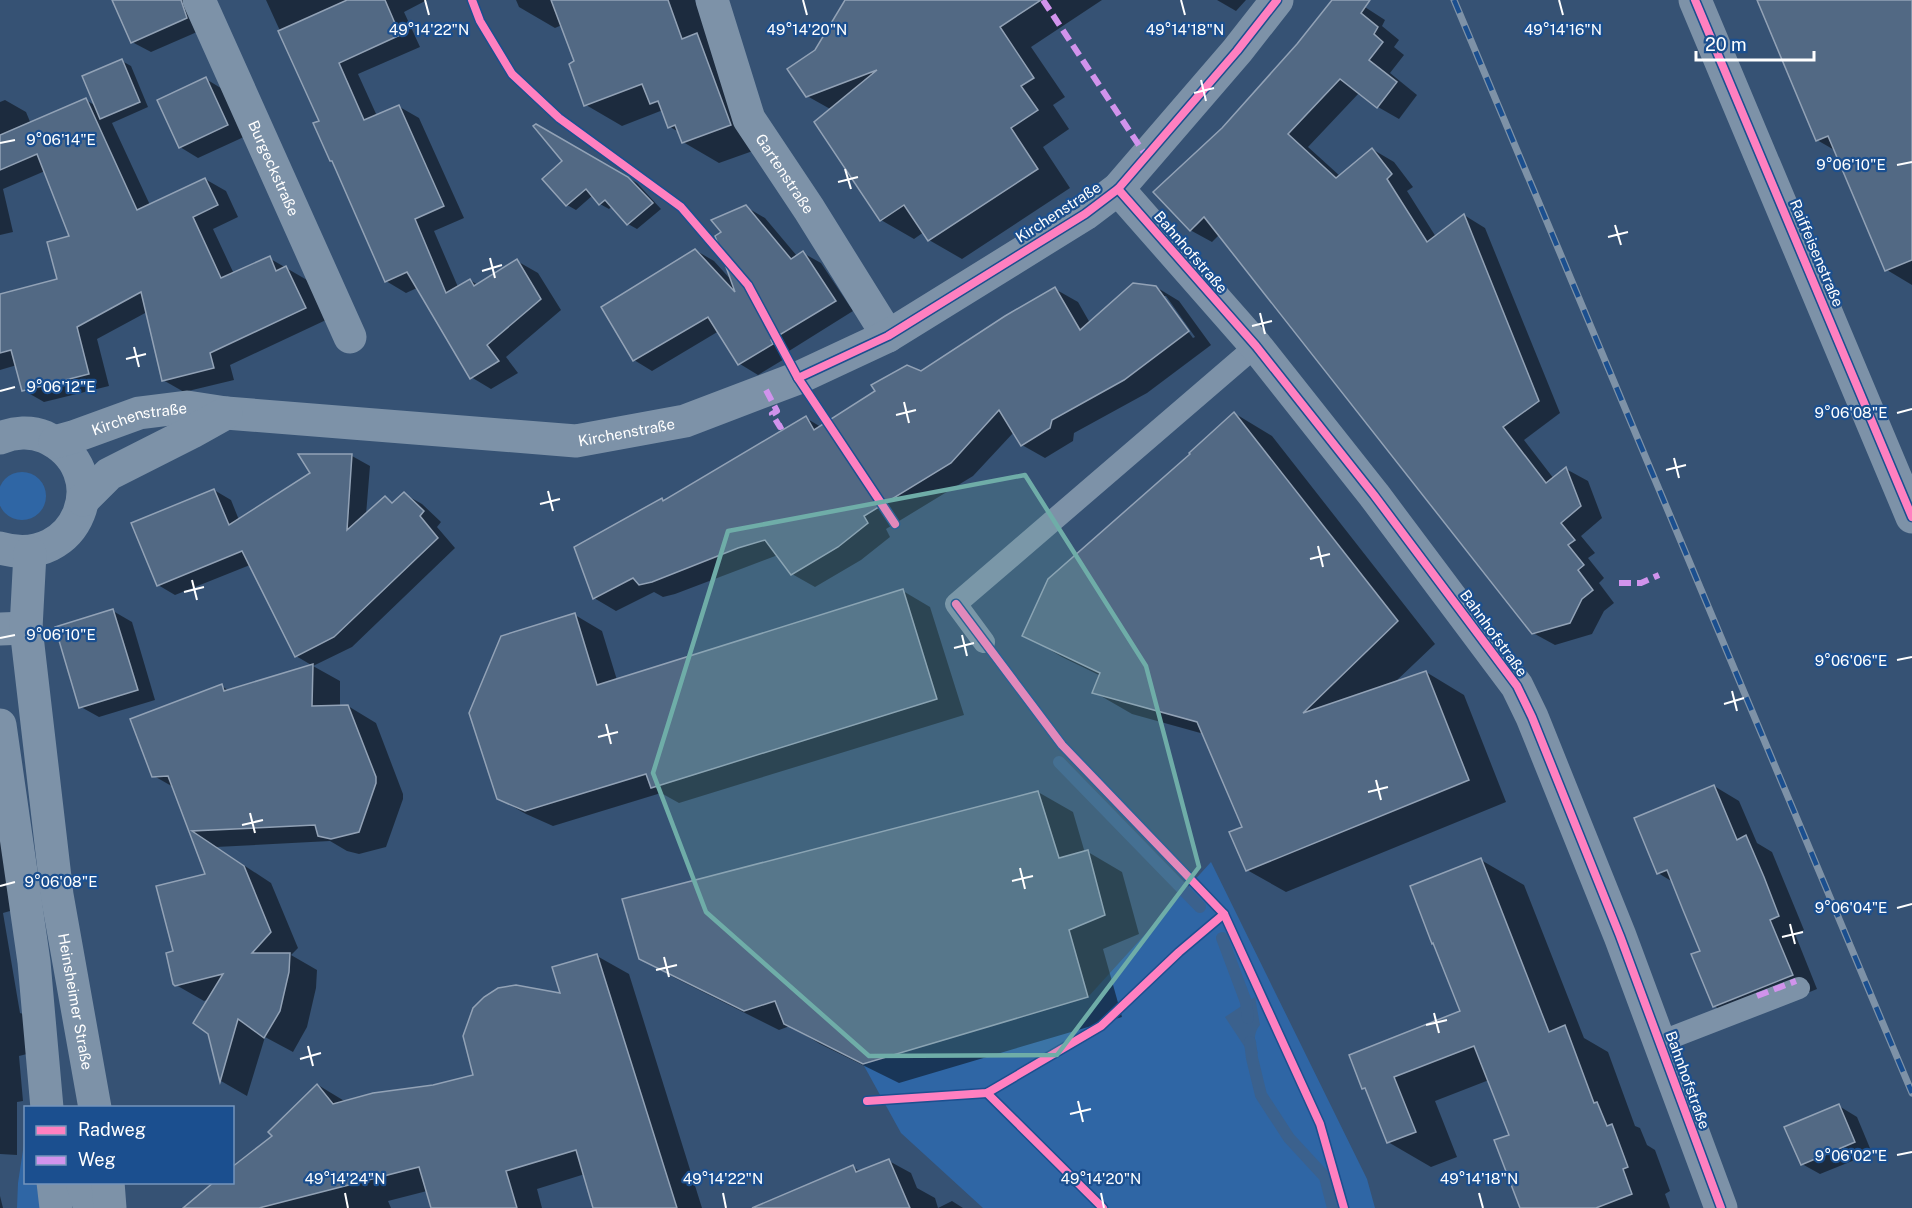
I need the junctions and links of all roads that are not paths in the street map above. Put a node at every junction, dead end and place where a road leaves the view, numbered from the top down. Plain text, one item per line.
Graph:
1 (199, 0) edge
2 (712, 0) edge
3 (1277, 0) edge
4 (1695, 0) edge
5 (1118, 189) junction
6 (888, 336) junction
7 (350, 337) dead end
8 (1256, 346) junction
9 (226, 413) junction
10 (2, 435) edge
11 (55, 442) junction
12 (83, 500) junction
13 (1912, 517) edge
14 (15, 550) edge
15 (13, 628) edge
16 (984, 642) dead end
17 (2, 738) edge
18 (41, 752) junction
19 (48, 815) junction
20 (13, 819) junction
21 (57, 895) junction
22 (25, 898) junction
23 (34, 962) junction
24 (1799, 988) dead end
25 (1660, 1042) junction
26 (47, 1106) edge
27 (65, 1106) edge
28 (95, 1106) edge
29 (53, 1184) edge
30 (83, 1184) edge
31 (108, 1184) edge
32 (56, 1208) edge
33 (90, 1208) edge
34 (110, 1208) edge
35 (1721, 1208) edge

1 - 7 street, Burgeckstraße
2 - 6 street, Gartenstraße
3 - 5 street, Kirchenstraße
4 - 13 street, Raiffeisenstraße
5 - 6 street, Kirchenstraße
5 - 8 street, Bahnhofstraße
6 - 9 street, Kirchenstraße
8 - 16 lane
8 - 25 street, Bahnhofstraße
9 - 11 street, Kirchenstraße
9 - 12 street, Kirchenstraße
10 - 11 street
11 - 12 street
12 - 14 street, Heinsheimer Straße
14 - 15 street, Heinsheimer Straße
15 - 18 street, Heinsheimer Straße
17 - 18 street, Heinsheimer Straße
17 - 20 street, Heinsheimer Straße
18 - 19 street, Heinsheimer Straße
19 - 20 street
19 - 21 street, Heinsheimer Straße
20 - 22 street, Heinsheimer Straße
21 - 22 street
21 - 28 street, Heinsheimer Straße
22 - 23 street, Heinsheimer Straße
23 - 26 street, Heinsheimer Straße
23 - 27 street, Heinsheimer Straße
24 - 25 lane
25 - 35 street, Bahnhofstraße
29 - 32 street
30 - 33 street
31 - 34 street

